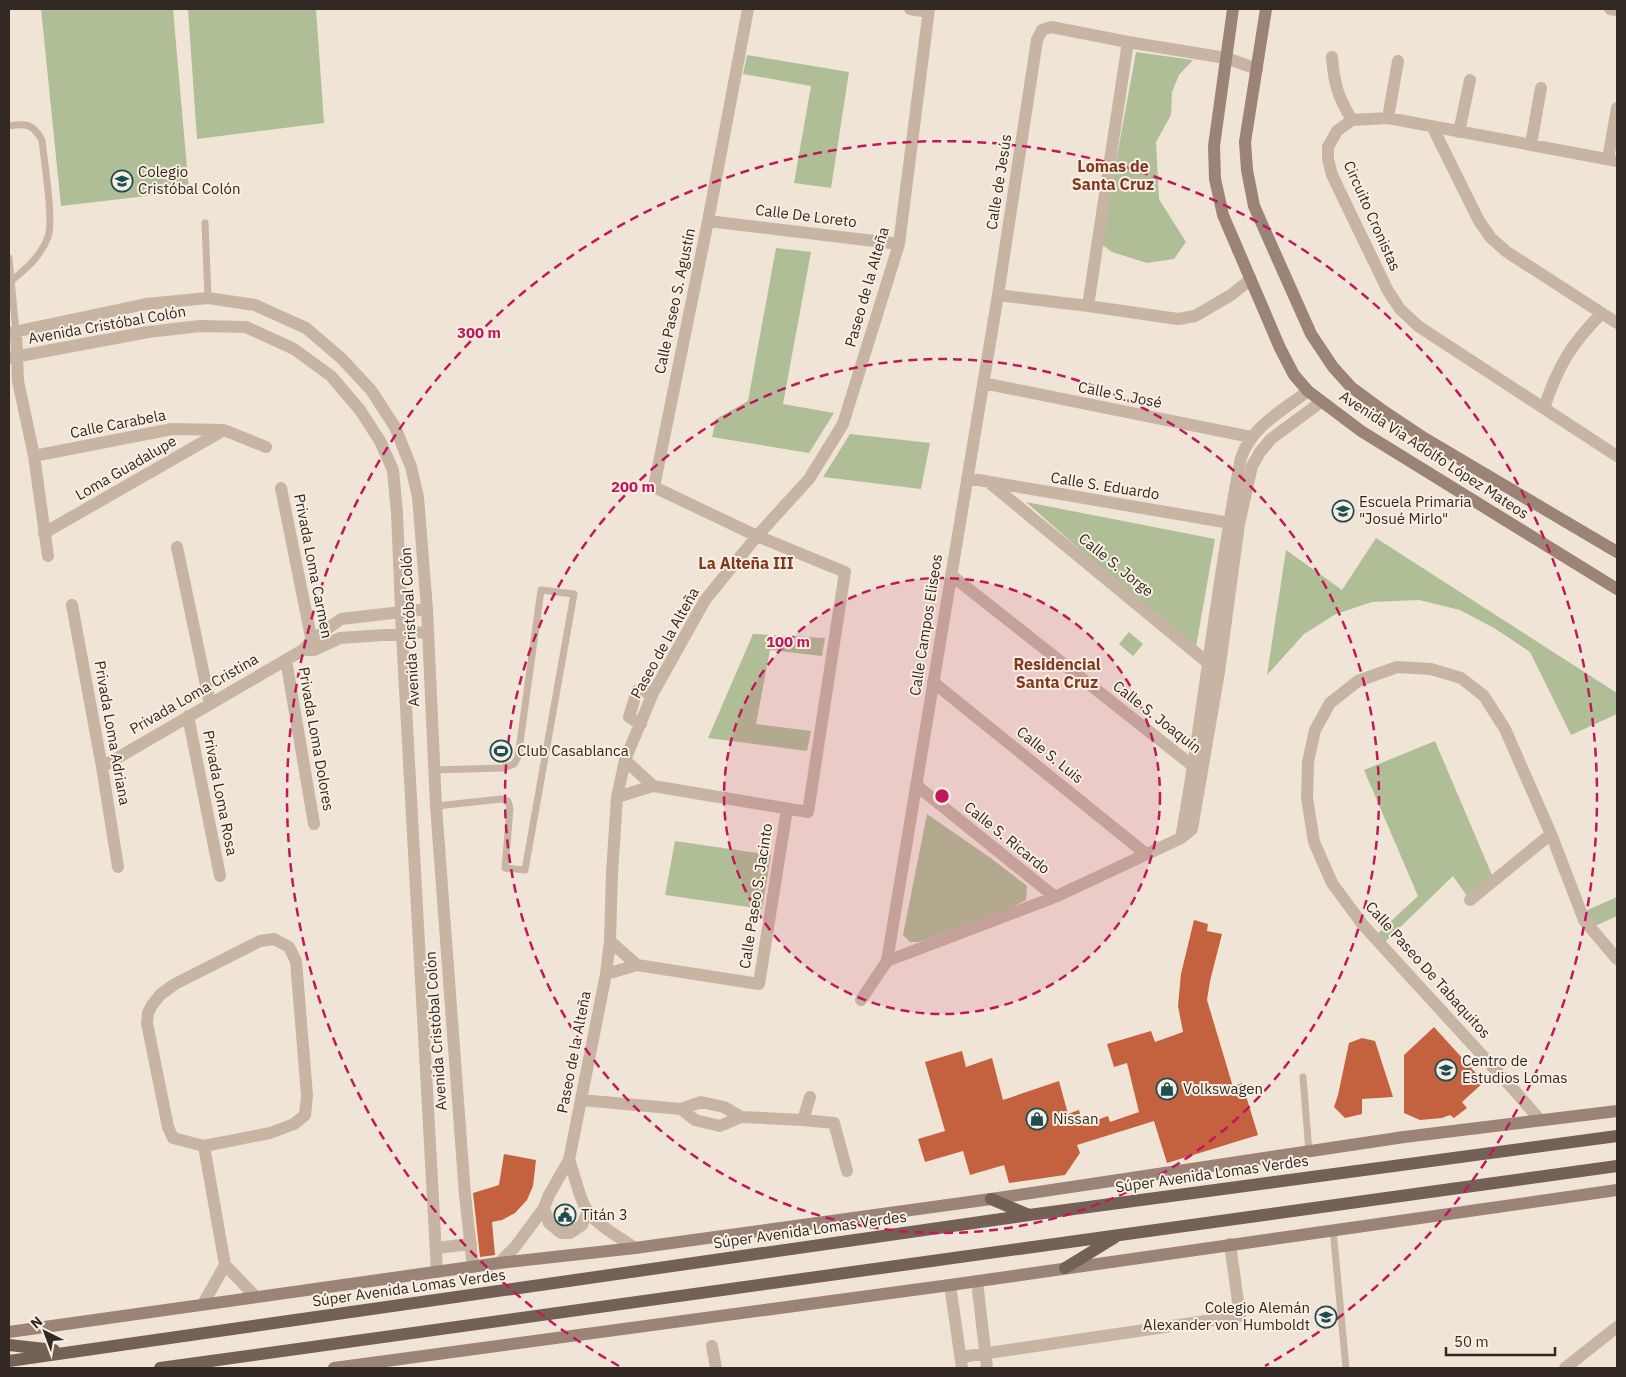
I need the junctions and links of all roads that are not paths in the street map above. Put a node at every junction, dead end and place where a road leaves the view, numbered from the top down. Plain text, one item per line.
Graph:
1 (748, 9) edge
2 (910, 9) edge
3 (1233, 9) edge
4 (1610, 9) edge
5 (929, 10) edge
6 (1617, 10) edge
7 (1266, 13) edge
8 (1128, 42) junction
9 (1332, 57) dead end
10 (1226, 58) junction
11 (1398, 61) dead end
12 (1257, 69) junction
13 (1470, 80) dead end
14 (1541, 88) dead end
15 (1617, 108) edge
16 (1388, 118) junction
17 (1352, 120) junction
18 (9, 126) edge
19 (1432, 126) junction
20 (1459, 132) junction
21 (1531, 144) junction
22 (1612, 160) edge
23 (708, 220) junction
24 (205, 223) dead end
25 (899, 244) junction
26 (9, 258) edge
27 (1250, 280) junction
28 (10, 281) edge
29 (998, 295) junction
30 (208, 298) junction
31 (1088, 306) junction
32 (1602, 313) junction
33 (1617, 323) edge
34 (12, 332) edge
35 (13, 358) edge
36 (983, 384) junction
37 (1308, 391) junction
38 (1321, 402) junction
39 (1544, 408) junction
40 (224, 430) junction
41 (1251, 438) junction
42 (266, 447) dead end
43 (34, 456) junction
44 (1617, 456) edge
45 (967, 478) junction
46 (992, 484) junction
47 (281, 488) dead end
48 (1233, 523) junction
49 (44, 533) junction
50 (757, 536) junction
51 (177, 547) dead end
52 (1617, 552) edge
53 (48, 556) dead end
54 (951, 575) junction
55 (1617, 589) edge
56 (72, 605) dead end
57 (427, 609) junction
58 (402, 612) junction
59 (428, 632) junction
60 (402, 634) junction
61 (309, 646) junction
62 (286, 660) junction
63 (1209, 663) junction
64 (1219, 672) junction
65 (933, 682) junction
66 (210, 704) junction
67 (188, 716) junction
68 (625, 760) junction
69 (102, 766) junction
70 (433, 770) junction
71 (1198, 770) junction
72 (916, 785) junction
73 (653, 786) junction
74 (617, 797) junction
75 (436, 806) junction
76 (787, 809) junction
77 (314, 824) dead end
78 (1551, 834) junction
79 (1146, 854) junction
80 (118, 867) dead end
81 (220, 876) dead end
82 (1054, 897) junction
83 (1470, 900) dead end
84 (610, 941) junction
85 (1617, 958) edge
86 (887, 961) junction
87 (637, 965) junction
88 (606, 974) junction
89 (862, 1000) dead end
90 (1303, 1077) dead end
91 (810, 1096) dead end
92 (581, 1100) junction
93 (681, 1109) junction
94 (1617, 1111) edge
95 (741, 1117) junction
96 (803, 1120) junction
97 (1540, 1120) junction
98 (1617, 1136) edge
99 (204, 1146) junction
100 (1309, 1152) junction
101 (569, 1160) junction
102 (1617, 1166) edge
103 (1602, 1168) junction
104 (847, 1171) dead end
105 (1617, 1171) edge
106 (1617, 1190) edge
107 (992, 1199) junction
108 (544, 1208) junction
109 (588, 1212) junction
110 (1029, 1215) junction
111 (1333, 1229) junction
112 (1118, 1235) junction
113 (471, 1244) junction
114 (1230, 1244) junction
115 (436, 1248) junction
116 (635, 1248) junction
117 (499, 1263) junction
118 (225, 1265) junction
119 (473, 1267) junction
120 (1065, 1268) junction
121 (437, 1272) junction
122 (976, 1281) junction
123 (950, 1285) junction
124 (256, 1297) junction
125 (203, 1304) junction
126 (1617, 1327) edge
127 (9, 1332) edge
128 (9, 1345) edge
129 (712, 1346) dead end
130 (74, 1352) junction
131 (985, 1354) junction
132 (9, 1361) edge
133 (962, 1362) edge
134 (160, 1368) edge
135 (334, 1368) edge
136 (716, 1368) edge
137 (987, 1368) edge
138 (1346, 1368) edge
139 (1565, 1368) edge

1 - 23 street, Calle Paseo S. Agustín
2 - 5 street
3 - 10 main road, Avenida Via Adolfo López Mateos
4 - 6 street
5 - 25 street, Paseo de la Alteña
7 - 12 main road, Avenida Via Adolfo López Mateos
8 - 10 street, Calle de Jesús
8 - 29 street, Calle de Jesús
8 - 31 street
9 - 17 street
10 - 12 street, Calle de Jesús
10 - 27 main road, Avenida Via Adolfo López Mateos
11 - 16 street
12 - 52 main road, Avenida Via Adolfo López Mateos
13 - 20 street
14 - 21 street
15 - 22 street
16 - 17 street
16 - 19 street
17 - 39 street, Circuito Cronistas
18 - 28 lane
19 - 20 street
19 - 32 street
20 - 21 street
21 - 22 street
23 - 25 street, Calle De Loreto
23 - 50 street, Calle Paseo S. Agustín
24 - 30 lane
25 - 50 street, Paseo de la Alteña
26 - 28 lane
27 - 31 street
27 - 37 main road, Avenida Via Adolfo López Mateos
28 - 34 lane
29 - 31 street
29 - 36 street, Calle Campos Eliseos
30 - 34 street, Avenida Cristóbal Colón
30 - 57 street, Avenida Cristóbal Colón
32 - 33 street
32 - 39 street
34 - 35 street
35 - 43 street
35 - 58 street, Avenida Cristóbal Colón
36 - 41 street, Calle S. José
36 - 45 street, Calle Campos Eliseos
37 - 38 main road, Avenida Via Adolfo López Mateos
37 - 41 street
38 - 48 street
38 - 55 main road, Avenida Via Adolfo López Mateos
39 - 44 street, Circuito Cronistas
40 - 42 street, Calle Carabela
40 - 43 street, Calle Carabela
40 - 49 street, Loma Guadalupe
41 - 48 street
43 - 49 street
45 - 46 street, Calle S. Eduardo
45 - 54 street, Calle Campos Eliseos
46 - 48 street, Calle S. Eduardo
46 - 63 street, Calle S. Jorge
47 - 61 street, Privada Loma Carmen
48 - 63 street
48 - 64 street
49 - 53 street
50 - 68 street, Paseo de la Alteña
50 - 76 street
51 - 66 street
54 - 65 street, Calle Campos Eliseos
54 - 71 street, Calle S. Joaquín
56 - 69 street, Privada Loma Adriana
57 - 58 street, Privada Loma Cristina
57 - 59 street, Avenida Cristóbal Colón
58 - 60 street, Avenida Cristóbal Colón
58 - 61 street, Privada Loma Cristina
59 - 60 street, Privada Loma Cristina
59 - 70 street, Avenida Cristóbal Colón
60 - 61 street, Privada Loma Cristina
60 - 115 street, Avenida Cristóbal Colón
61 - 62 street, Privada Loma Cristina
62 - 66 street, Privada Loma Cristina
62 - 77 street, Privada Loma Dolores
63 - 64 street, Calle S. Jorge
63 - 71 street
64 - 71 street
65 - 72 street, Calle Campos Eliseos
65 - 79 street, Calle S. Luis
66 - 67 street, Privada Loma Cristina
67 - 69 street, Privada Loma Cristina
67 - 81 street, Privada Loma Rosa
68 - 73 street
68 - 74 street, Paseo de la Alteña
69 - 80 street, Privada Loma Adriana
70 - 75 street, Avenida Cristóbal Colón
70 - 75 lane
71 - 79 street
72 - 82 street, Calle S. Ricardo
72 - 86 street, Calle Campos Eliseos
73 - 74 street
73 - 76 street
74 - 84 street, Paseo de la Alteña
75 - 113 street, Avenida Cristóbal Colón
76 - 87 street, Calle Paseo S. Jacinto
78 - 83 street
78 - 85 street, Calle Paseo De Tabaquitos
78 - 97 street, Calle Paseo De Tabaquitos
79 - 82 street
82 - 86 street
84 - 87 street
84 - 88 street, Paseo de la Alteña
86 - 89 street, Calle Campos Eliseos
87 - 88 street, Calle Paseo S. Jacinto
88 - 92 street, Paseo de la Alteña
90 - 100 lane
91 - 96 street
92 - 93 street
92 - 101 street, Paseo de la Alteña
93 - 95 street
93 - 95 street
94 - 97 main road, Súper Avenida Lomas Verdes
95 - 96 street
96 - 104 street
97 - 100 main road, Súper Avenida Lomas Verdes
98 - 110 main road, Súper Avenida Lomas Verdes
99 - 99 street
99 - 118 street
100 - 107 main road, Súper Avenida Lomas Verdes
101 - 108 street, Paseo de la Alteña
101 - 109 street
102 - 103 main road
103 - 105 main road
103 - 112 main road
106 - 111 main road
107 - 110 main road
107 - 116 main road, Súper Avenida Lomas Verdes
108 - 109 street
108 - 117 street, Paseo de la Alteña
109 - 116 street
110 - 130 main road, Súper Avenida Lomas Verdes
111 - 114 main road
111 - 138 lane
112 - 120 main road
112 - 134 main road
113 - 115 street
113 - 119 street, Avenida Cristóbal Colón
114 - 120 main road
114 - 131 street
115 - 121 street, Avenida Cristóbal Colón
116 - 117 main road, Súper Avenida Lomas Verdes
117 - 119 main road, Súper Avenida Lomas Verdes
118 - 124 street
118 - 125 street
119 - 121 main road, Súper Avenida Lomas Verdes
120 - 122 main road
121 - 124 main road, Súper Avenida Lomas Verdes
122 - 123 main road
122 - 131 street
123 - 133 street
123 - 135 main road
124 - 125 main road, Súper Avenida Lomas Verdes
125 - 127 main road, Súper Avenida Lomas Verdes
126 - 139 street
128 - 130 main road
129 - 136 street
130 - 132 main road, Súper Avenida Lomas Verdes
131 - 133 street
131 - 137 street

